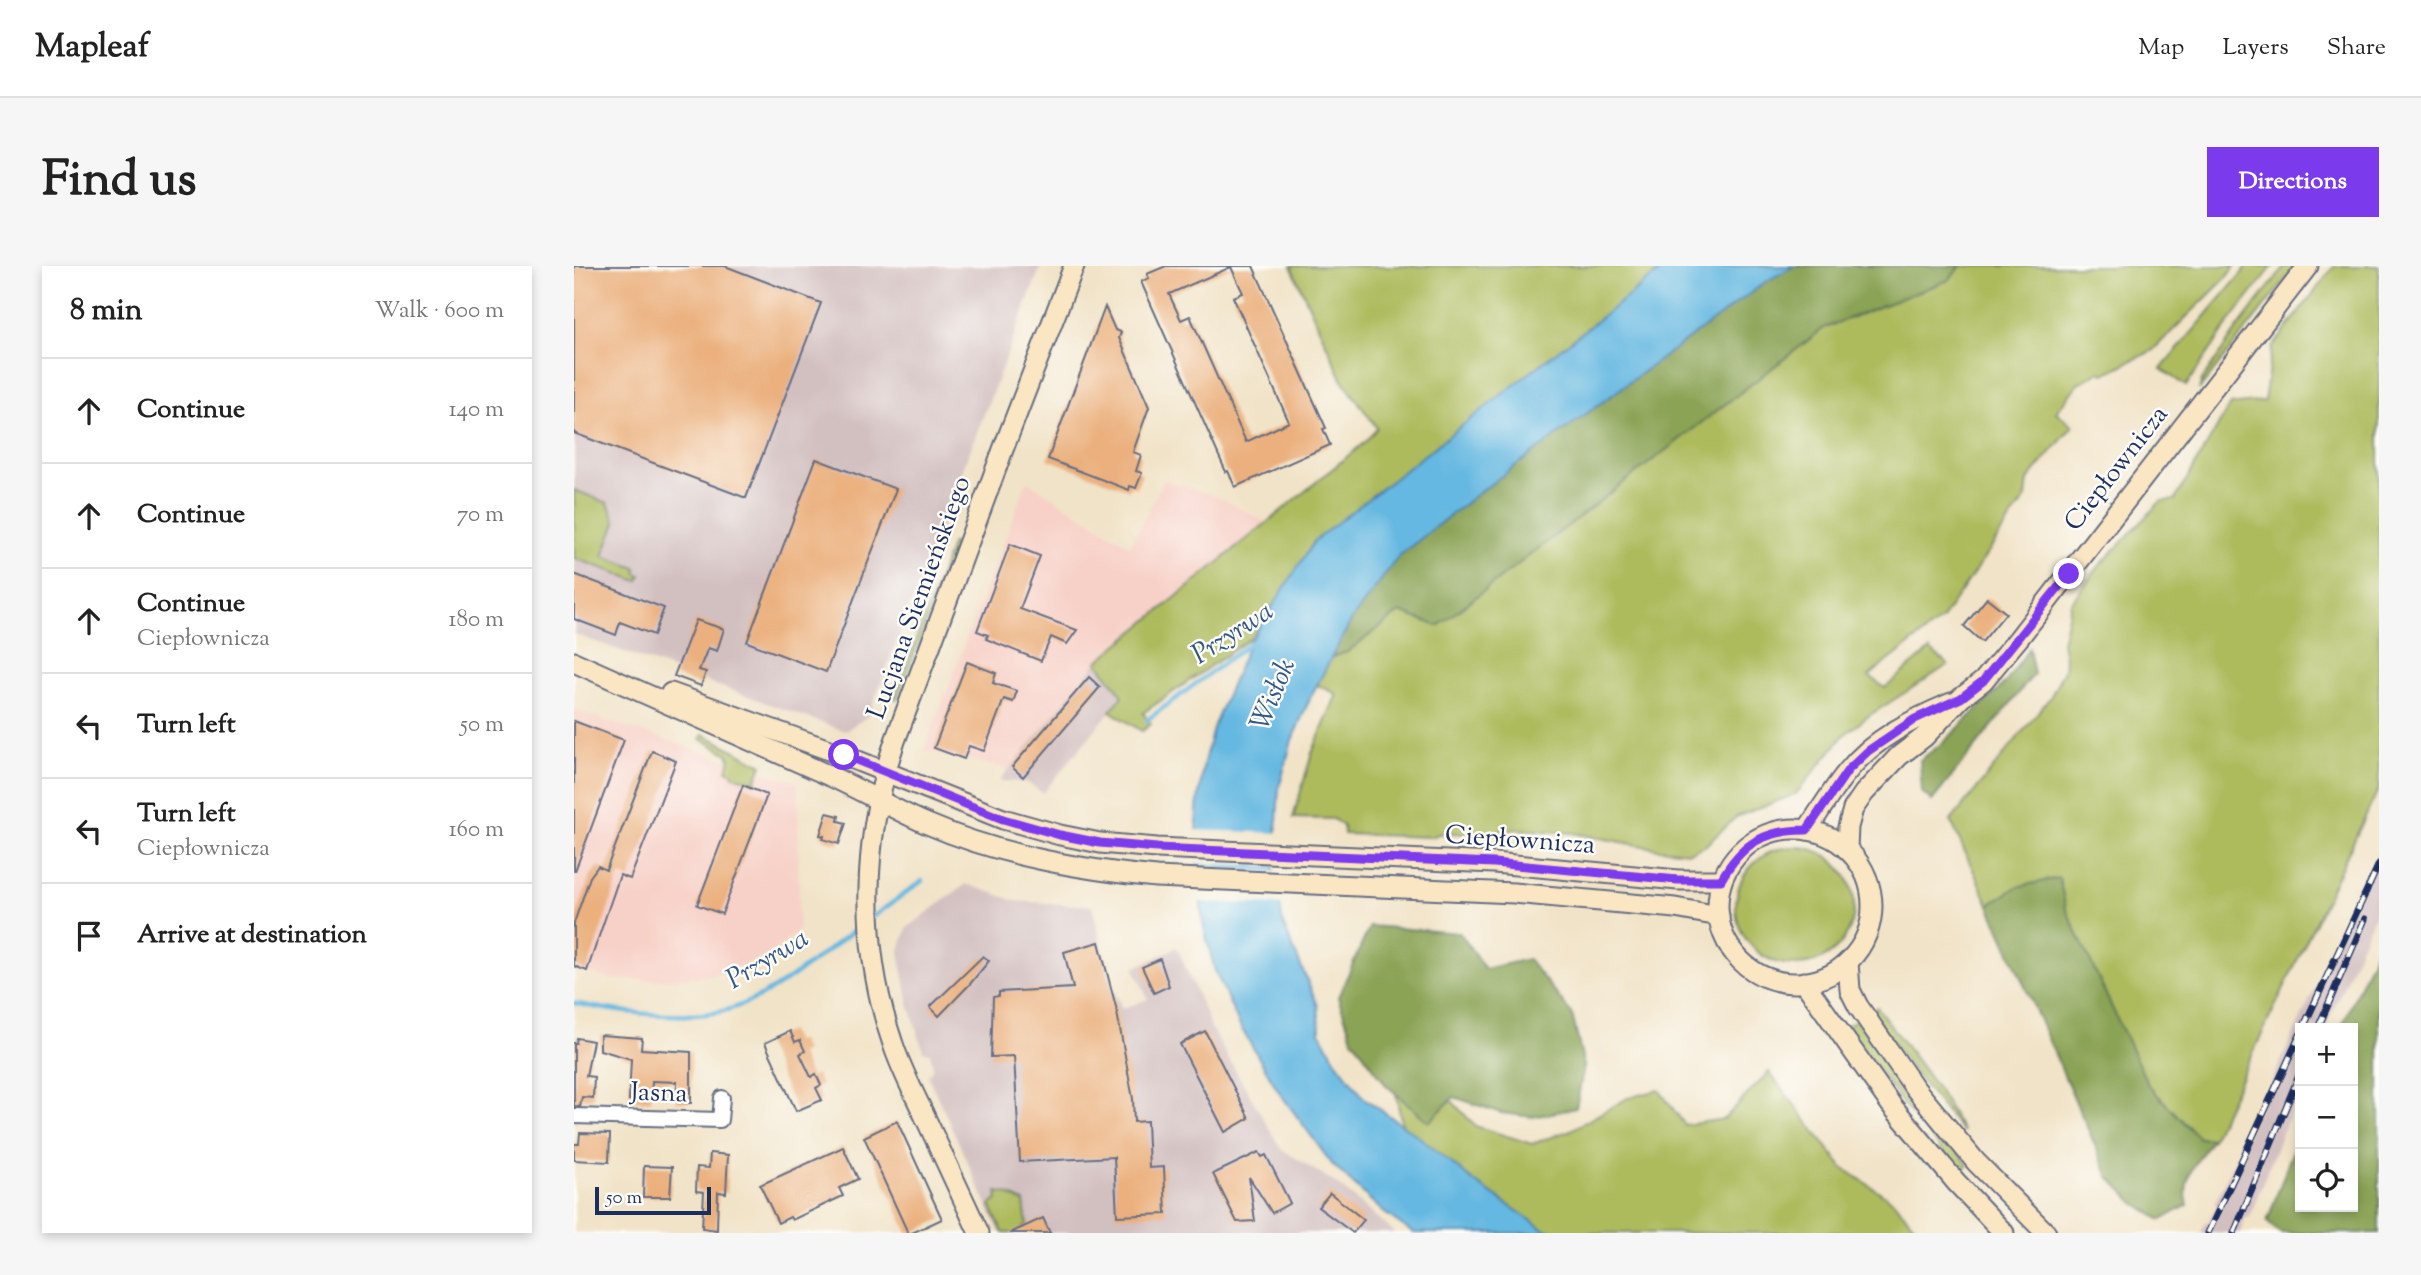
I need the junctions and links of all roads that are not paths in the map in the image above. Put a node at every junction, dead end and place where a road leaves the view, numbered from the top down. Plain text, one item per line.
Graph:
1 (1074, 266) edge
2 (2308, 266) edge
3 (574, 661) edge
4 (1961, 698) junction
5 (885, 772) junction
6 (879, 801) junction
7 (1807, 830) junction
8 (1847, 849) junction
9 (1721, 880) junction
10 (1719, 916) junction
11 (1848, 962) junction
12 (1804, 982) junction
13 (722, 1098) dead end
14 (574, 1116) edge
15 (979, 1233) edge
16 (2004, 1233) edge
17 (2046, 1233) edge

1 - 5 main road, Lucjana Siemieńskiego
2 - 4 main road, Ciepłownicza
3 - 5 main road, Ciepłownicza
3 - 6 main road, Ciepłownicza
4 - 7 main road, Ciepłownicza
4 - 8 main road, Ciepłownicza
5 - 6 main road, Lucjana Siemieńskiego
5 - 9 main road, Ciepłownicza
6 - 10 main road, Ciepłownicza
6 - 15 main road, Lucjana Siemieńskiego
7 - 8 main road
7 - 9 main road
8 - 11 main road
9 - 10 main road
10 - 12 main road
11 - 12 main road
11 - 17 main road
12 - 16 main road
13 - 14 street, Jasna

